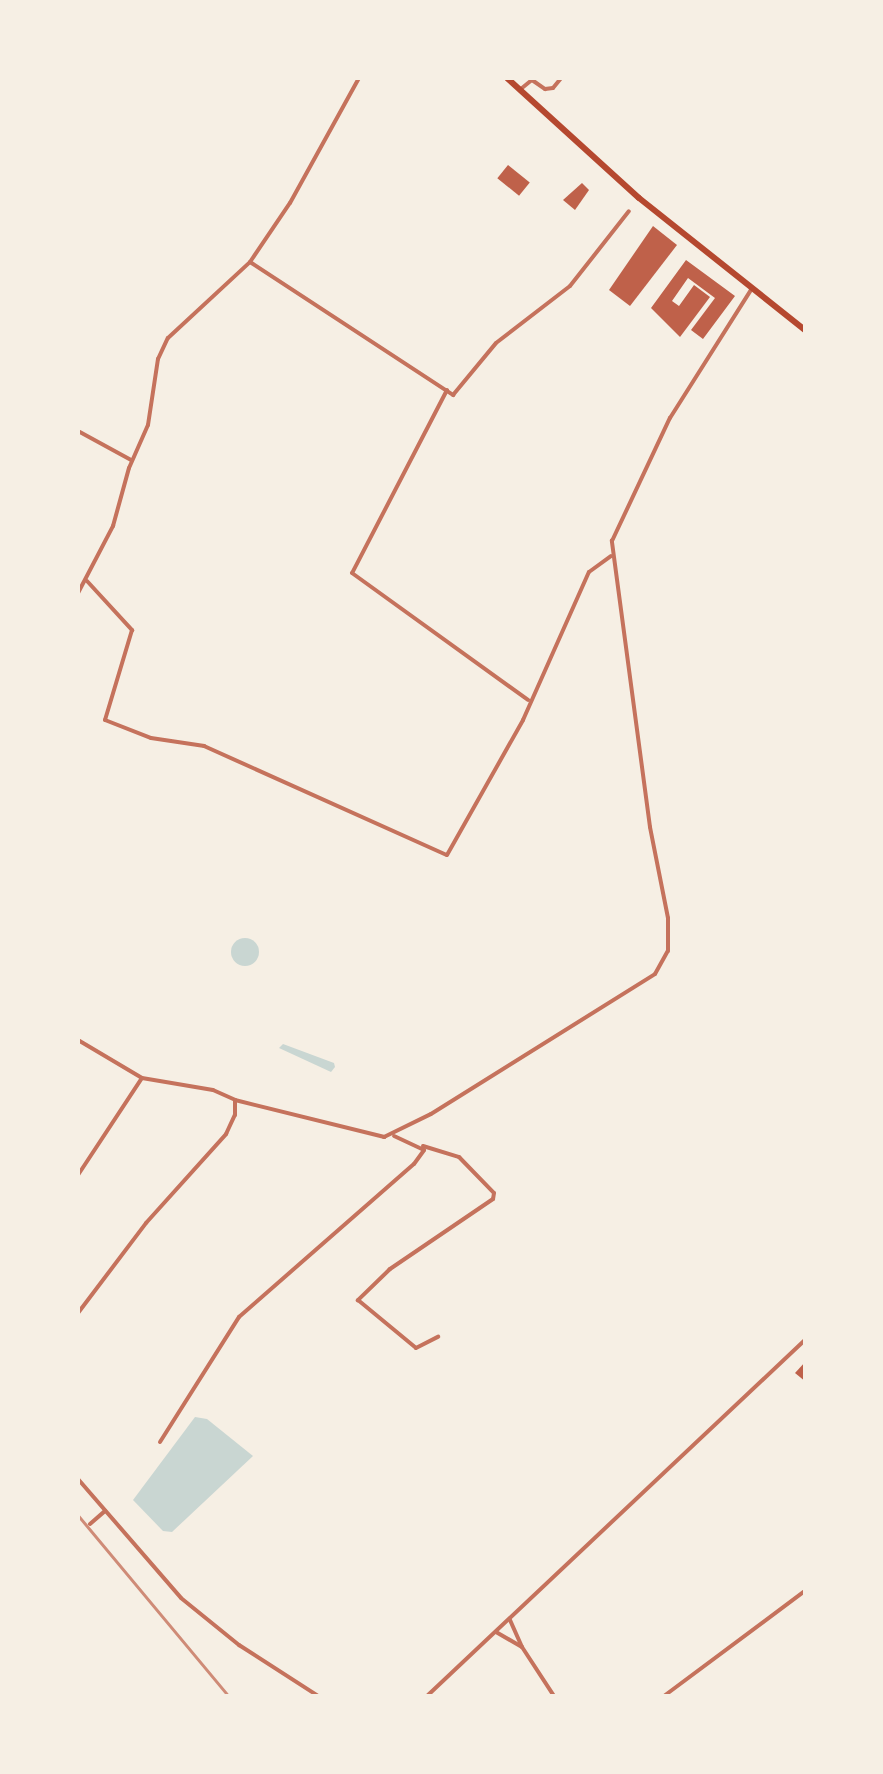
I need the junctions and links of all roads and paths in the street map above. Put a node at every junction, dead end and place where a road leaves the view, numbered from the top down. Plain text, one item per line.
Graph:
1 (359, 78) edge
2 (508, 78) edge
3 (561, 78) edge
4 (522, 88) junction
5 (639, 198) junction
6 (250, 262) junction
7 (751, 290) junction
8 (806, 331) edge
9 (447, 390) junction
10 (78, 431) edge
11 (132, 460) junction
12 (611, 556) junction
13 (87, 581) junction
14 (78, 594) edge
15 (528, 700) junction
16 (78, 1040) edge
17 (142, 1078) junction
18 (235, 1100) junction
19 (394, 1136) junction
20 (423, 1146) junction
21 (78, 1175) edge
22 (78, 1313) edge
23 (438, 1338) dead end
24 (806, 1339) edge
25 (160, 1442) dead end
26 (78, 1479) edge
27 (105, 1511) junction
28 (90, 1524) dead end
29 (806, 1590) edge
30 (510, 1620) junction
31 (496, 1632) junction
32 (522, 1647) junction
33 (318, 1696) edge
34 (428, 1696) edge
35 (554, 1696) edge
36 (664, 1696) edge

1 - 6 street
2 - 4 main road
3 - 4 street
4 - 5 main road
5 - 7 main road
5 - 9 street
6 - 9 street
6 - 11 street
7 - 8 main road
7 - 12 street
9 - 15 street
10 - 11 street
11 - 13 street
12 - 15 street
12 - 19 street
13 - 14 street
13 - 15 street
16 - 17 street
17 - 18 street
17 - 21 street
18 - 19 street
18 - 22 street
19 - 20 street
20 - 23 street
20 - 25 street
24 - 30 street
26 - 27 street
27 - 28 street
27 - 33 street
29 - 36 street
30 - 31 street
30 - 32 street
31 - 32 street
31 - 34 street
32 - 35 street

